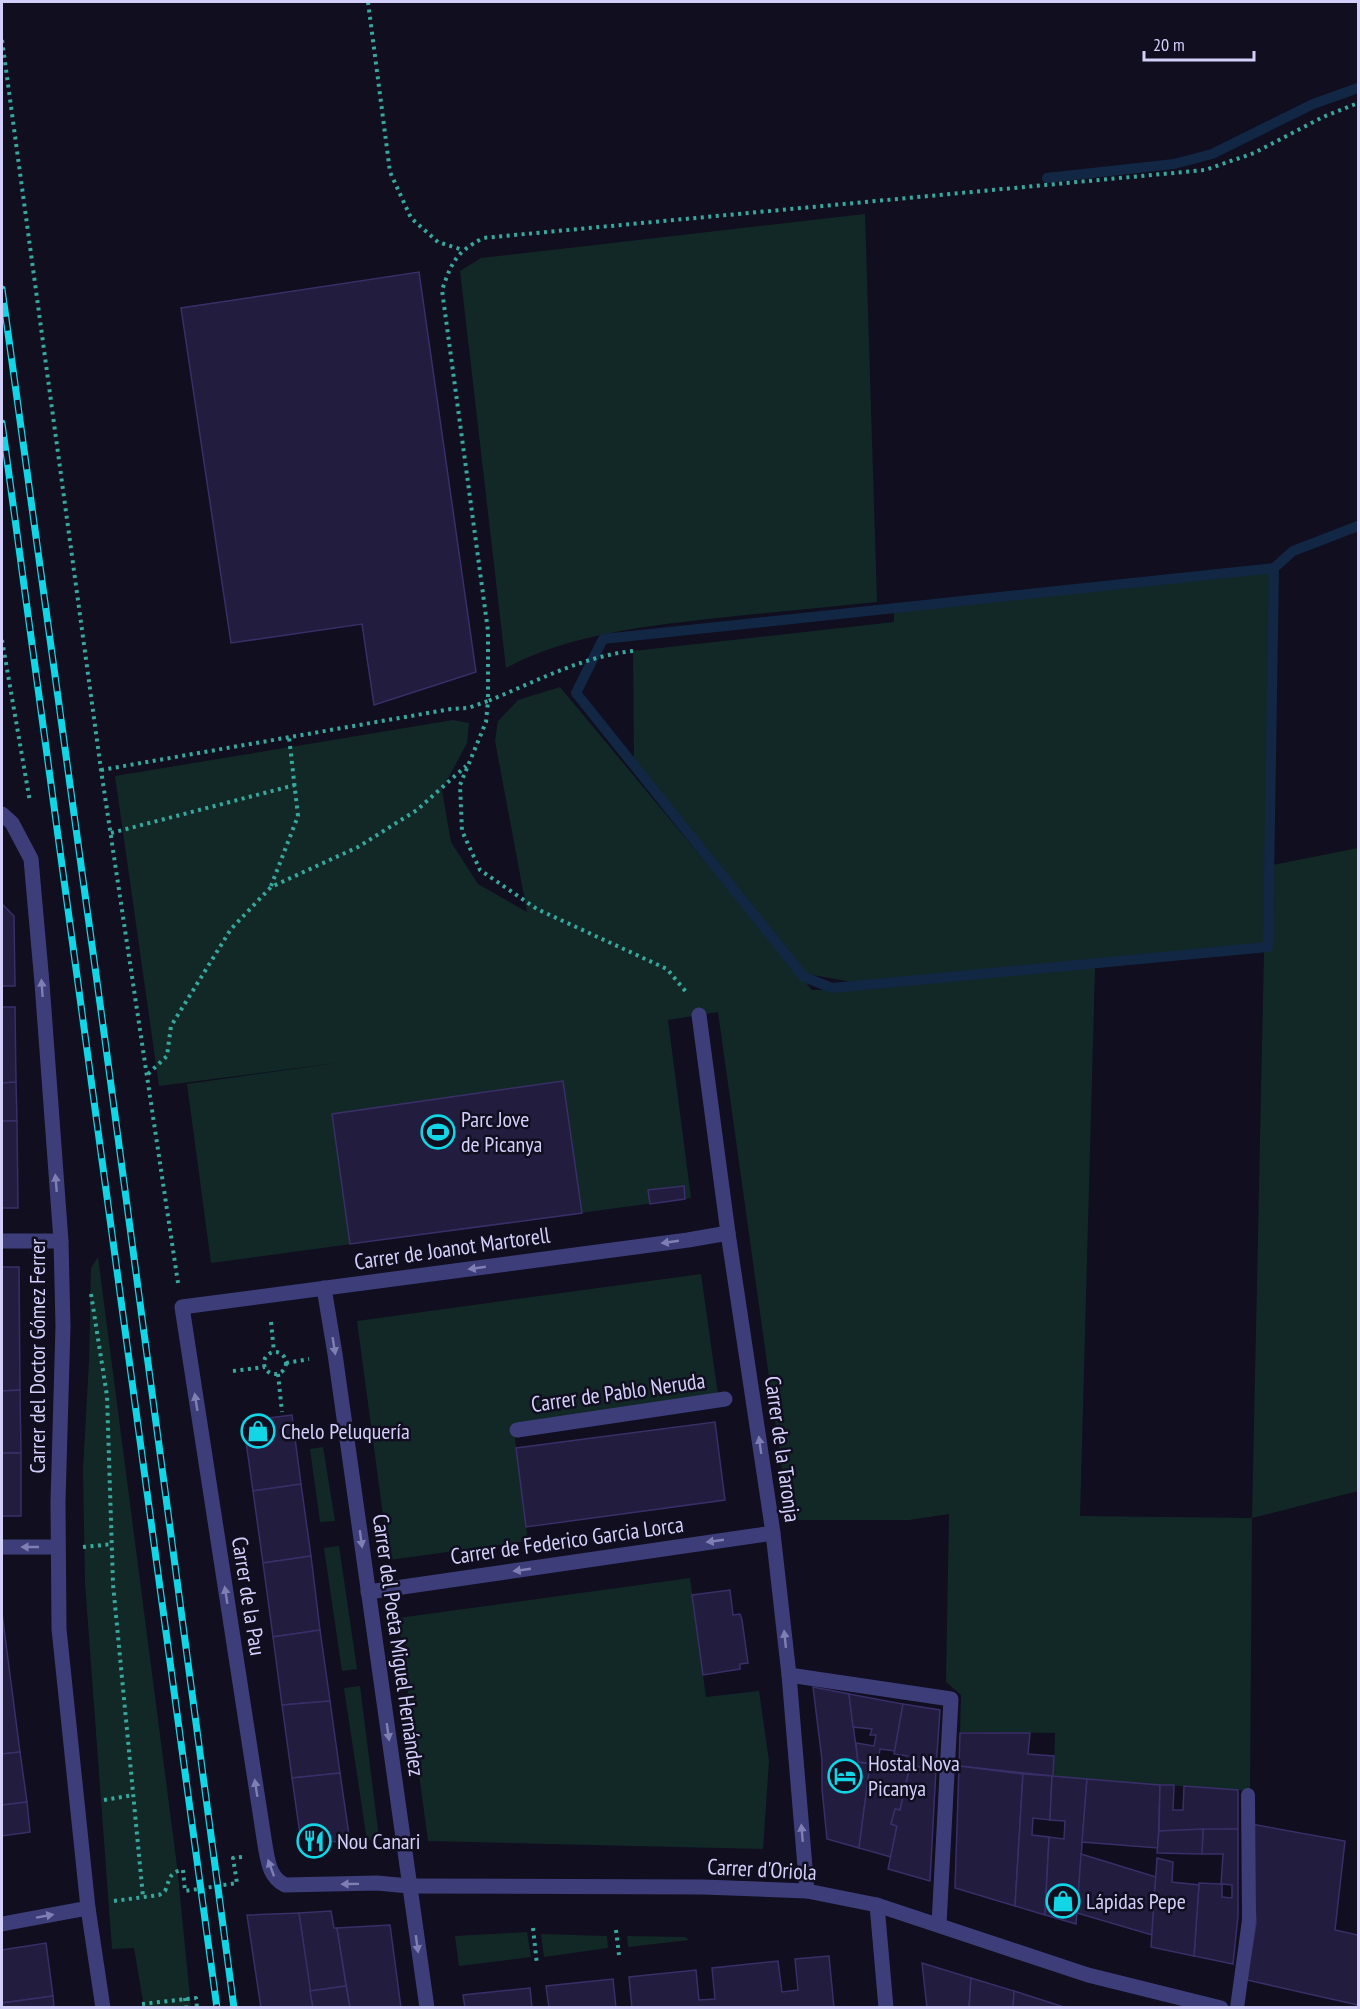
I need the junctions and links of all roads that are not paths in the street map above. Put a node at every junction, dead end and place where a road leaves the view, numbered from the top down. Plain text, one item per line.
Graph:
1 (5, 823) edge
2 (699, 1015) road end
3 (728, 1233) junction
4 (61, 1241) junction
5 (2, 1242) edge
6 (324, 1288) junction
7 (182, 1307) joint
8 (725, 1399) dead end
9 (517, 1430) dead end
10 (773, 1533) junction
11 (2, 1547) edge
12 (58, 1547) junction
13 (368, 1592) junction
14 (789, 1675) junction
15 (1248, 1795) dead end
16 (285, 1885) joint
17 (409, 1886) junction
18 (807, 1891) junction
19 (878, 1905) junction
20 (88, 1908) junction
21 (2, 1924) edge
22 (939, 1924) junction
23 (103, 2007) edge
24 (427, 2007) edge
25 (886, 2007) edge
26 (1221, 2007) edge
27 (1237, 2007) edge

4 -> 1 street, Carrer del Doctor Gómez Ferrer
2 - 3 street, Carrer de la Taronja
3 -> 6 street, Carrer de Joanot Martorell
10 -> 3 street, Carrer de la Taronja
4 - 5 street
4 - 12 street, Carrer del Doctor Gómez Ferrer
6 - 7 street, Carrer de Joanot Martorell
6 -> 13 street, Carrer del Poeta Miguel Hernández
16 -> 7 street, Carrer de la Pau
8 - 9 street, Carrer de Pablo Neruda
10 -> 13 street, Carrer de Federico Garcia Lorca
14 -> 10 street, Carrer de la Taronja
12 -> 11 street
12 - 20 street, Carrer del Doctor Gómez Ferrer
13 -> 17 street, Carrer del Poeta Miguel Hernández
18 -> 14 street, Carrer de la Taronja
14 - 22 street
15 - 27 lane
17 -> 16 street, Carrer d'Oriola
17 - 18 street, Carrer d'Oriola
17 -> 24 street, Carrer del Poeta Miguel Hernández
18 - 19 street, Carrer d'Oriola
19 - 22 street, Carrer d'Oriola
19 - 25 street
21 -> 20 street
20 - 23 street, Carrer del Doctor Gómez Ferrer
22 - 26 street, Carrer d'Oriola

